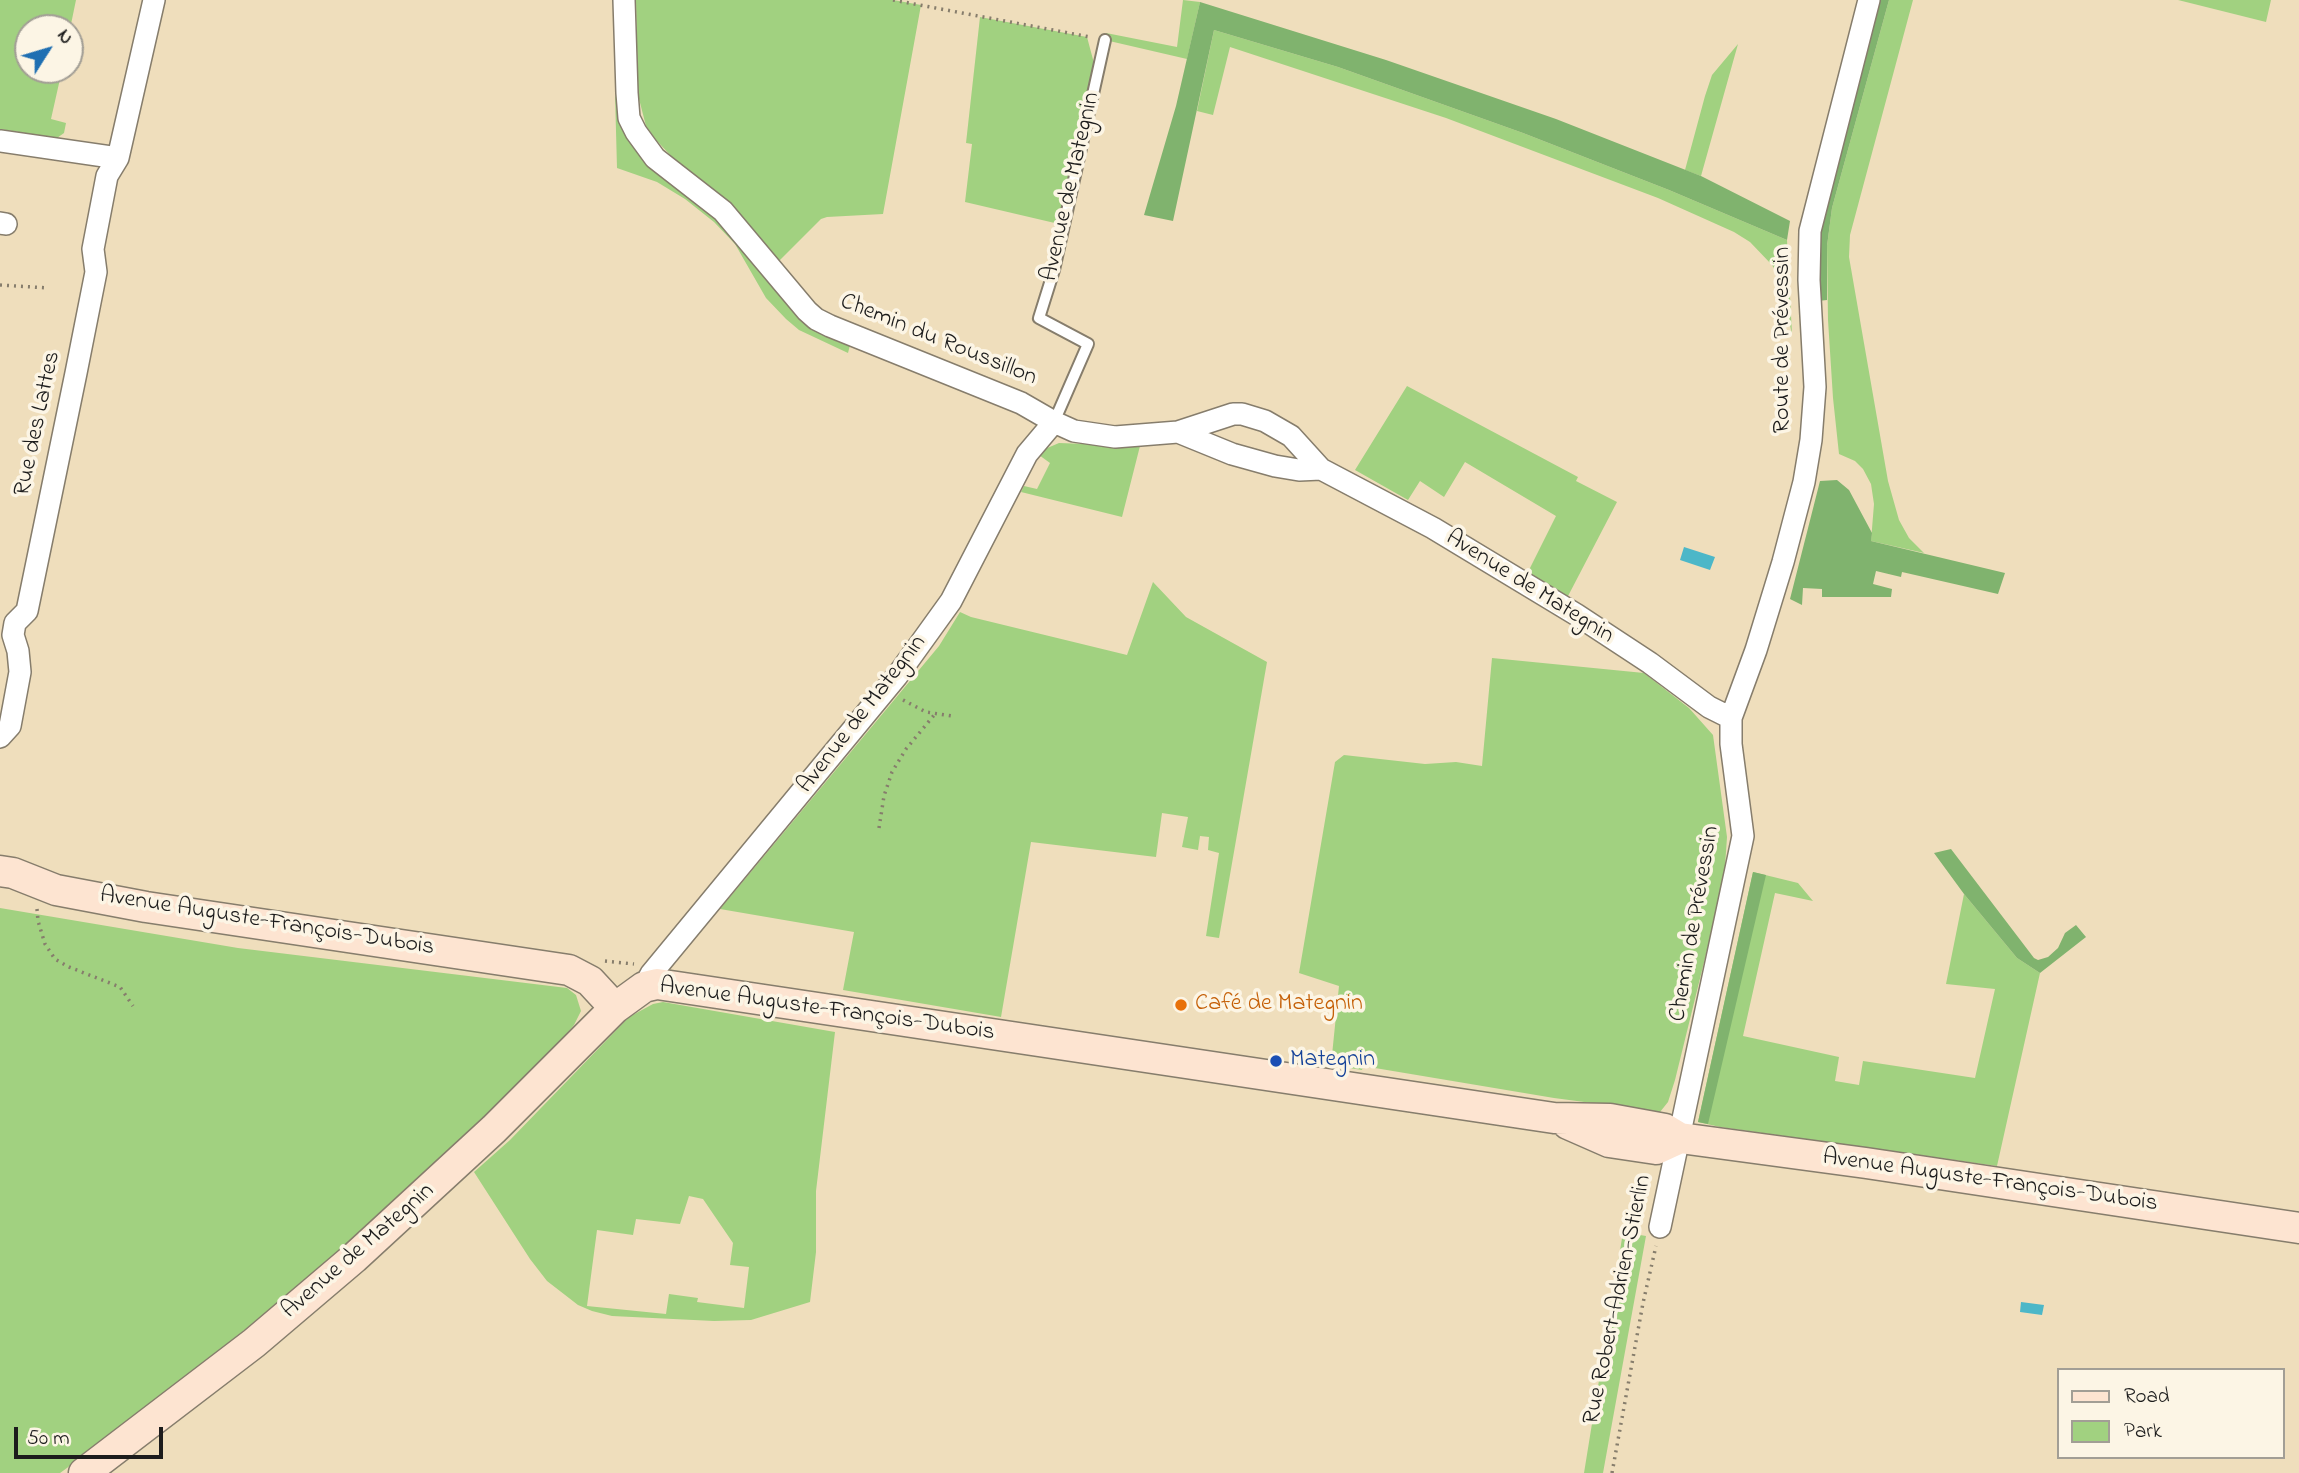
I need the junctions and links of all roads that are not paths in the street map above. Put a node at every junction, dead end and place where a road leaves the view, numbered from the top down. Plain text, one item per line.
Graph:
1 (154, 0) edge
2 (624, 0) edge
3 (1869, 0) edge
4 (1105, 40) road end
5 (0, 141) edge
6 (118, 158) junction
7 (1054, 422) junction
8 (1178, 432) junction
9 (1321, 469) junction
10 (1731, 718) junction
11 (0, 737) edge
12 (0, 871) edge
13 (644, 987) junction
14 (615, 1009) junction
15 (1680, 1138) junction
16 (1660, 1227) road end
17 (2299, 1227) edge
18 (84, 1473) edge

1 - 6 street, Rue des Lattes
2 - 7 street, Chemin du Roussillon
3 - 10 street, Route de Prévessin
4 - 7 lane, Avenue de Mategnin
5 - 6 street
6 - 11 street, Rue des Lattes
7 - 8 street, Avenue de Mategnin
7 - 13 street, Avenue de Mategnin
8 - 9 street, Avenue de Mategnin
8 - 9 street, Avenue de Mategnin
9 - 10 street, Avenue de Mategnin
10 - 15 street, Chemin de Prévessin
12 - 14 main road, Avenue Auguste-François-Dubois
13 - 14 main road, Avenue Auguste-François-Dubois
13 - 15 main road, Avenue Auguste-François-Dubois
14 - 18 main road, Avenue de Mategnin
15 - 16 street, Rue Robert-Adrien-Stierlin
15 - 17 main road, Avenue Auguste-François-Dubois

